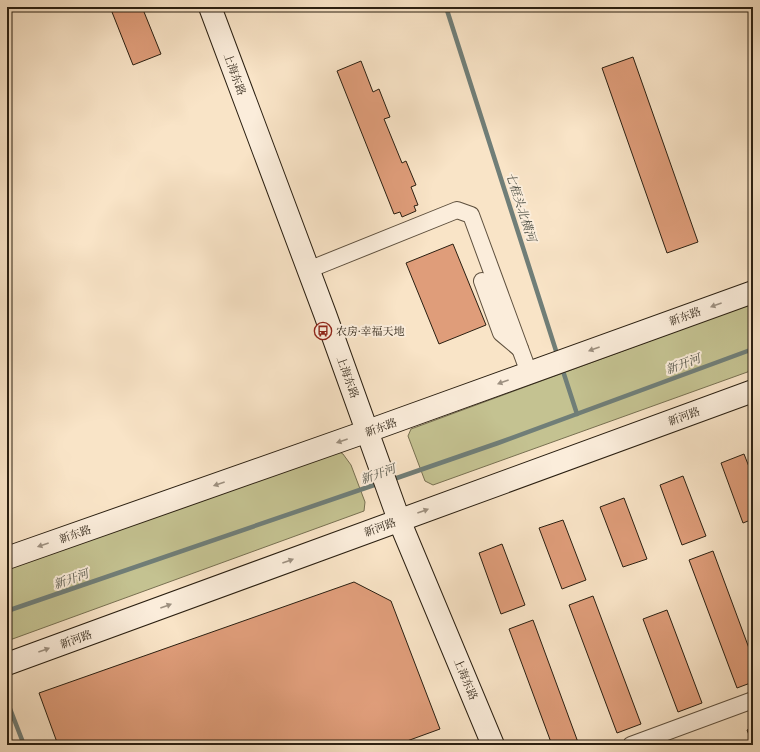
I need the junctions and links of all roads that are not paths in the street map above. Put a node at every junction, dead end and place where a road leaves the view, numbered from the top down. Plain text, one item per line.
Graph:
1 (210, 7) edge
2 (308, 270) junction
3 (482, 281) dead end
4 (753, 292) edge
5 (520, 349) junction
6 (535, 371) junction
7 (753, 390) edge
8 (368, 431) junction
9 (399, 520) junction
10 (7, 558) edge
11 (7, 664) edge
12 (753, 700) edge
13 (493, 745) edge
14 (631, 745) edge

1 - 2 street, 上海东路
2 - 5 street
2 - 8 street, 上海东路
3 - 5 street
4 -> 6 street, 新东路
5 - 6 street
6 -> 8 street, 新东路
9 -> 7 street, 新河路
8 - 9 street, 上海东路
8 -> 10 street, 新东路
11 -> 9 street, 新河路
9 - 13 street, 上海东路
12 - 14 street

